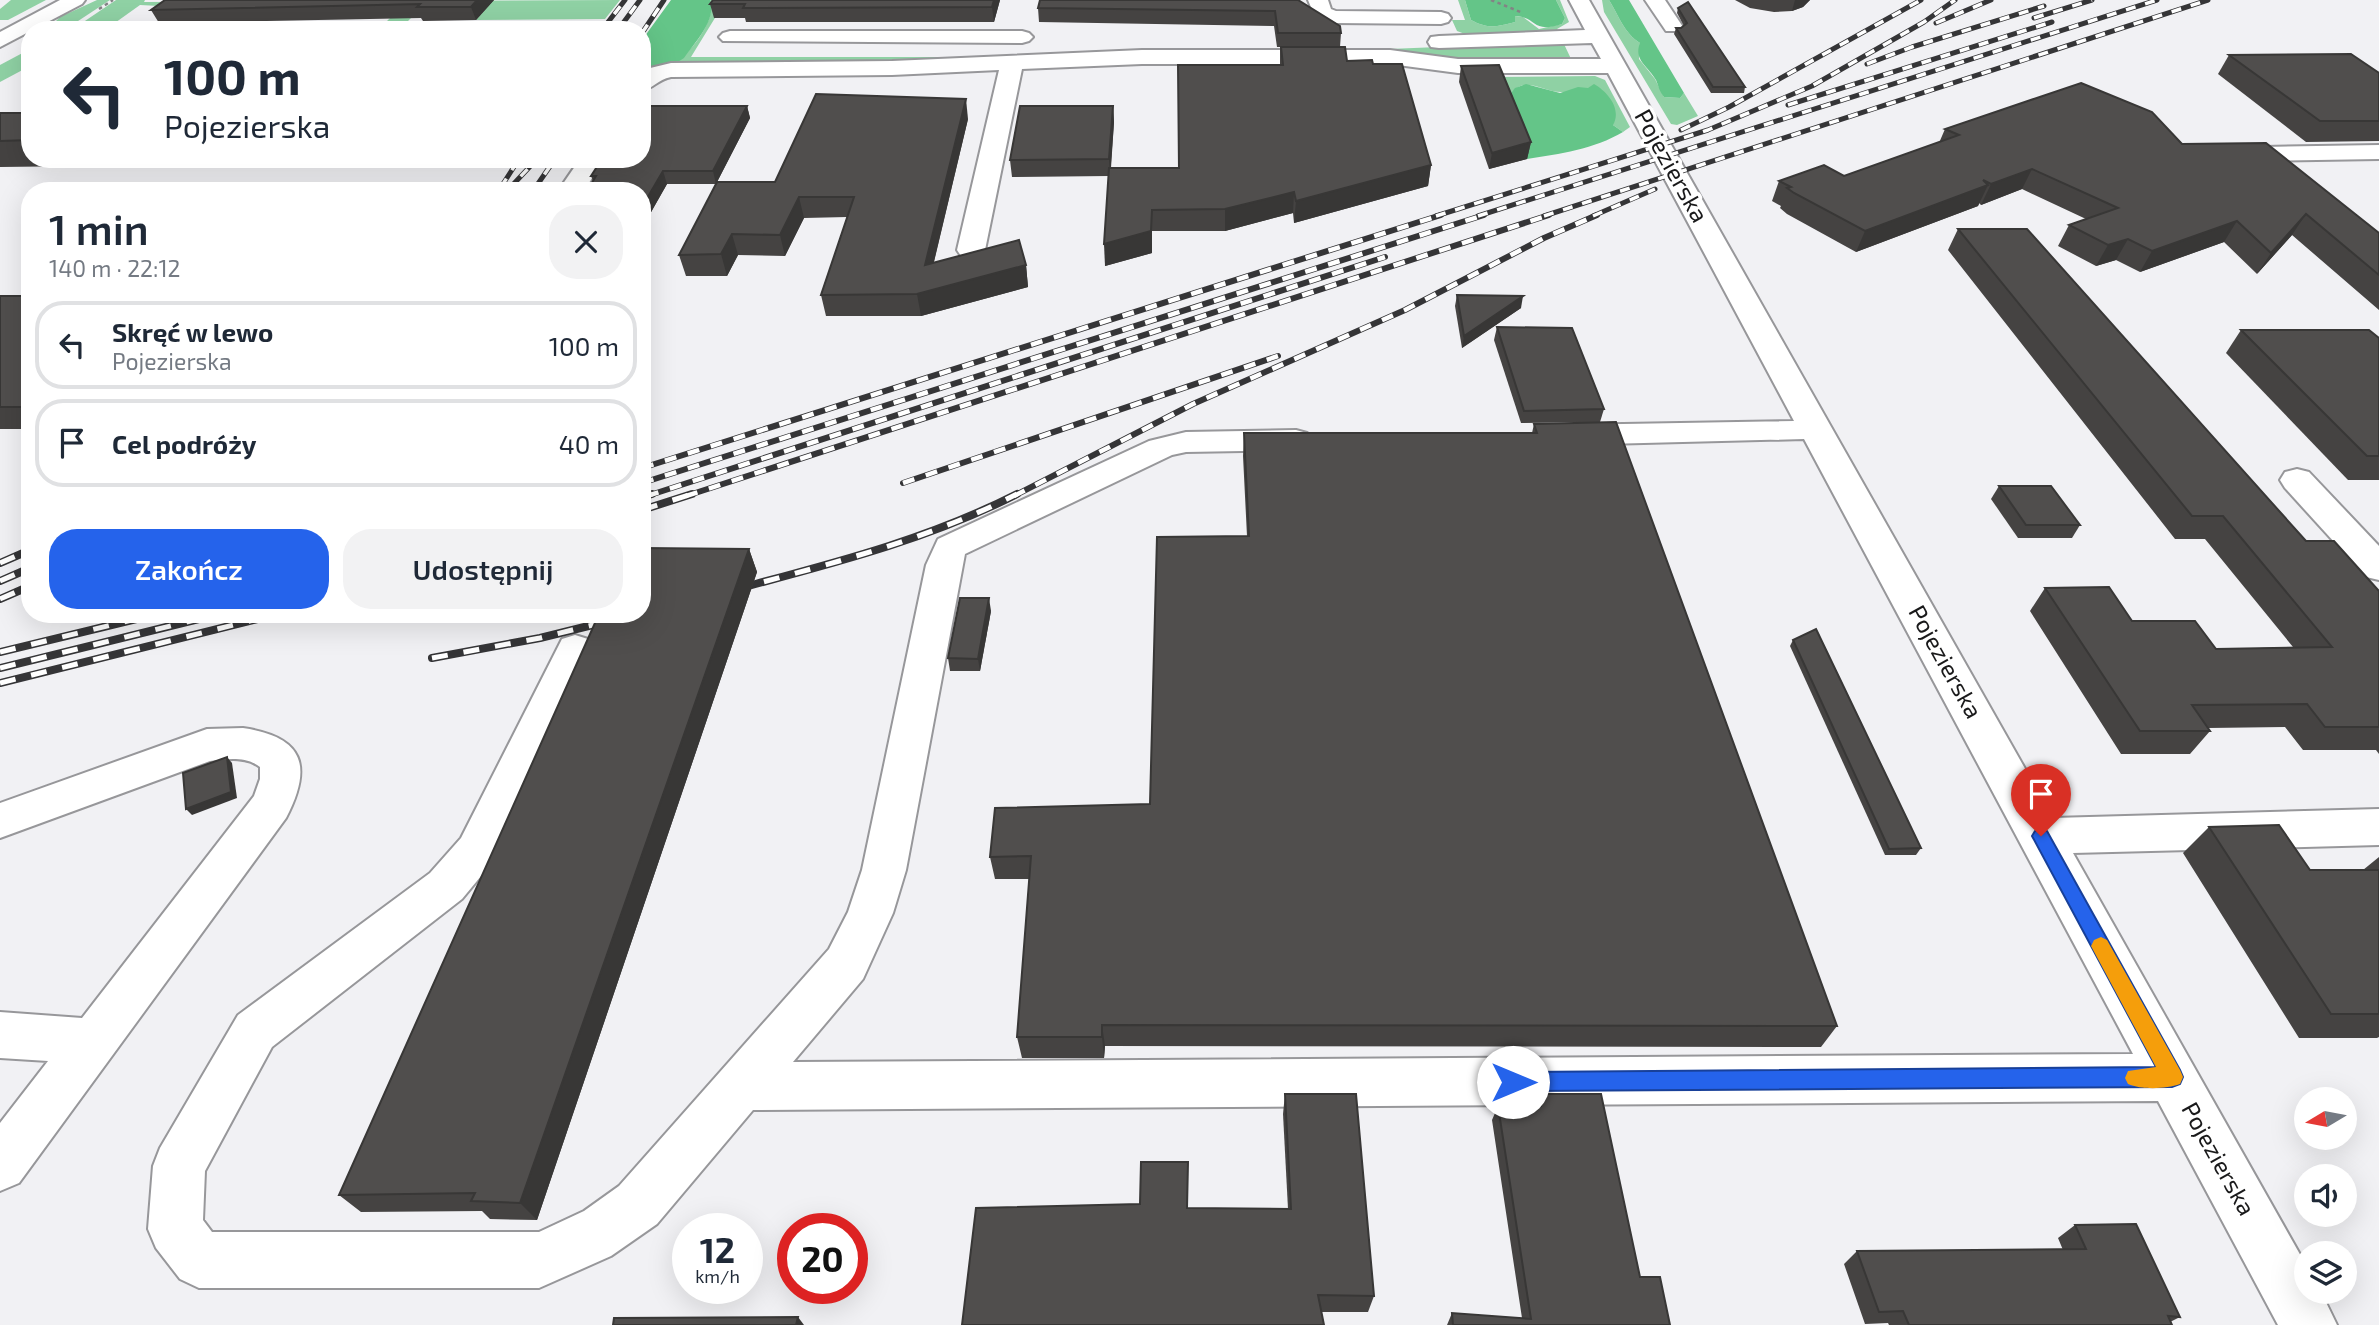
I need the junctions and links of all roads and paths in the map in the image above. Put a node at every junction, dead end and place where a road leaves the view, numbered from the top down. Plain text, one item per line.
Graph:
1 (75, 0) edge
2 (1318, 0) edge
3 (1579, 0) edge
4 (1655, 0) edge
5 (1438, 9) edge
6 (37, 21) edge
7 (1673, 27) edge
8 (21, 30) edge
9 (730, 37) dead end
10 (1037, 37) dead end
11 (1107, 38) dead end
12 (0, 41) edge
13 (1451, 41) junction
14 (1608, 51) junction
15 (1012, 62) junction
16 (651, 75) edge
17 (2378, 153) edge
18 (2263, 154) edge
19 (971, 250) edge
20 (1816, 429) junction
21 (1531, 436) edge
22 (1338, 439) edge
23 (2297, 480) dead end
24 (2379, 569) edge
25 (575, 649) dead end
26 (0, 821) edge
27 (2379, 827) edge
28 (2041, 836) junction
29 (0, 1035) edge
30 (93, 1041) junction
31 (2172, 1077) junction
32 (741, 1086) junction
33 (0, 1165) edge
34 (2309, 1325) edge

1 - 6 street
2 - 5 street
3 - 14 street, Pojezierska
4 - 7 street
5 - 13 street
8 - 12 street
9 - 10 street
11 - 13 street
13 - 14 street
14 - 15 street
14 - 20 street, Pojezierska
15 - 16 street
15 - 19 street
17 - 18 street
20 - 21 street
20 - 28 street, Pojezierska
22 - 32 street
23 - 24 street
25 - 32 street
26 - 30 street
27 - 28 street
28 - 31 street, Pojezierska
29 - 30 street
30 - 33 street
31 - 32 street
31 - 34 street, Pojezierska

